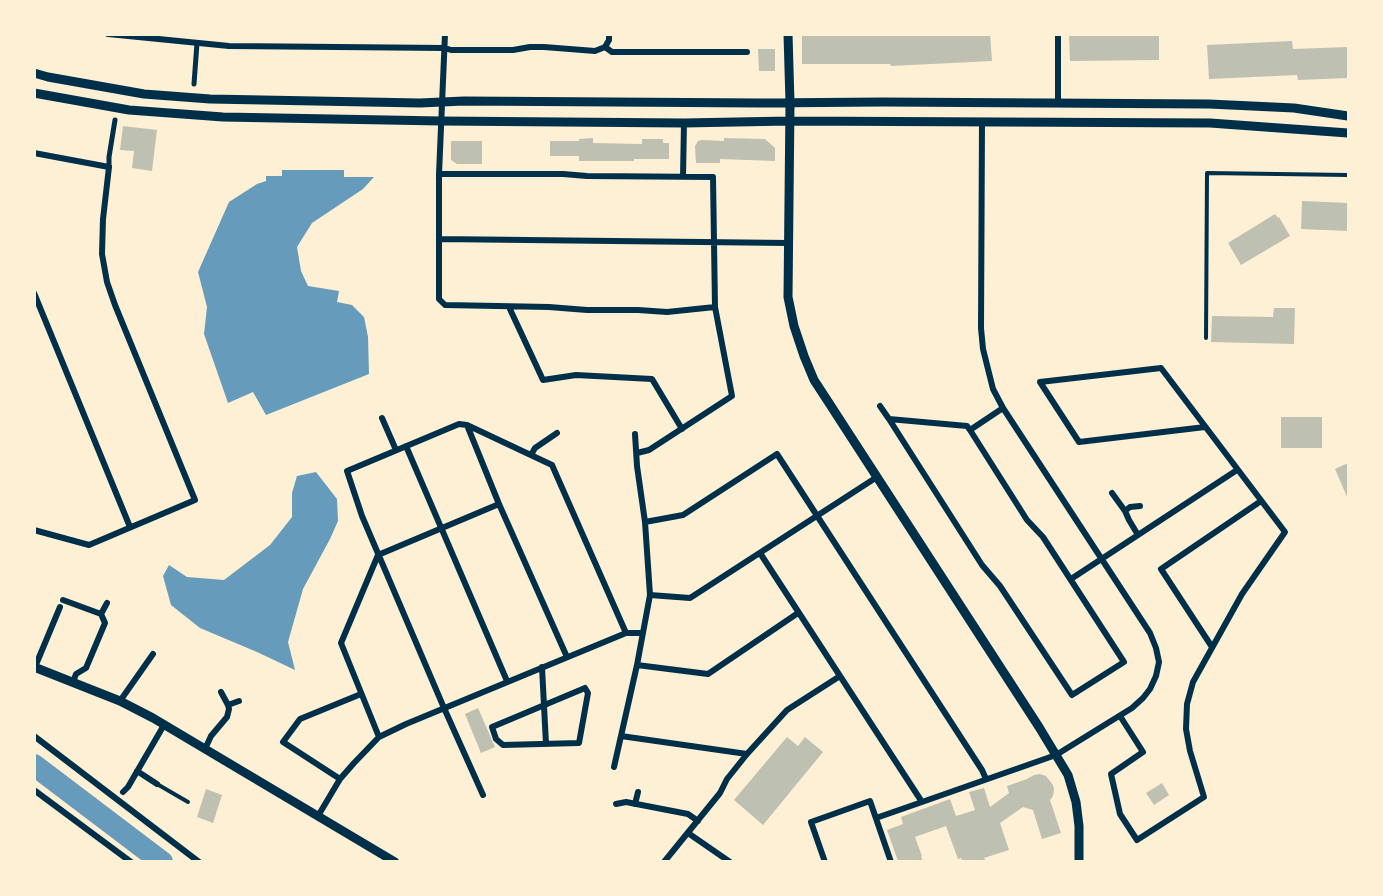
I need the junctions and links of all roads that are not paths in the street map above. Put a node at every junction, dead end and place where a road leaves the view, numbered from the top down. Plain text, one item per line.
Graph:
1 (108, 34) edge
2 (197, 34) edge
3 (445, 34) edge
4 (609, 34) edge
5 (788, 34) edge
6 (1058, 34) edge
7 (197, 43) junction
8 (605, 47) junction
9 (445, 48) junction
10 (747, 52) dead end
11 (34, 73) edge
12 (194, 84) dead end
13 (34, 93) edge
14 (442, 102) junction
15 (790, 103) junction
16 (1058, 103) junction
17 (1348, 116) edge
18 (115, 120) dead end
19 (441, 121) junction
20 (789, 121) junction
21 (982, 122) junction
22 (684, 123) junction
23 (1348, 133) edge
24 (34, 153) edge
25 (109, 167) junction
26 (439, 174) junction
27 (1348, 176) edge
28 (683, 177) junction
29 (439, 239) junction
30 (713, 242) junction
31 (788, 243) junction
32 (34, 293) edge
33 (509, 307) junction
34 (715, 307) junction
35 (1206, 338) dead end
36 (880, 406) dead end
37 (1003, 408) junction
38 (382, 418) dead end
39 (889, 419) junction
40 (466, 425) junction
41 (1205, 427) junction
42 (682, 429) junction
43 (970, 430) junction
44 (557, 433) dead end
45 (635, 434) dead end
46 (406, 446) junction
47 (396, 450) junction
48 (637, 453) junction
49 (531, 455) junction
50 (1237, 470) junction
51 (877, 477) junction
52 (1112, 493) dead end
53 (1261, 501) junction
54 (499, 504) junction
55 (1140, 506) dead end
56 (1125, 511) junction
57 (817, 516) junction
58 (645, 522) junction
59 (130, 527) junction
60 (441, 528) junction
61 (34, 530) edge
62 (1138, 535) junction
63 (760, 553) junction
64 (378, 555) junction
65 (1101, 560) junction
66 (1071, 579) junction
67 (650, 595) junction
68 (63, 600) dead end
69 (107, 603) dead end
70 (60, 607) dead end
71 (798, 613) junction
72 (101, 614) junction
73 (626, 633) junction
74 (642, 633) junction
75 (1212, 647) junction
76 (153, 654) dead end
77 (567, 657) junction
78 (636, 665) junction
79 (35, 667) edge
80 (542, 667) junction
81 (840, 676) junction
82 (507, 681) junction
83 (73, 682) junction
84 (221, 692) dead end
85 (361, 694) junction
86 (120, 701) junction
87 (239, 701) dead end
88 (228, 705) junction
89 (544, 706) junction
90 (444, 708) junction
91 (1120, 716) junction
92 (164, 725) junction
93 (34, 736) edge
94 (621, 736) junction
95 (379, 737) junction
96 (546, 744) junction
97 (205, 748) junction
98 (747, 754) junction
99 (1056, 755) junction
100 (614, 767) dead end
101 (137, 771) junction
102 (340, 779) junction
103 (986, 779) junction
104 (157, 784) joint
105 (34, 790) edge
106 (123, 792) dead end
107 (638, 792) dead end
108 (483, 795) dead end
109 (188, 802) dead end
110 (922, 802) junction
111 (615, 804) dead end
112 (635, 804) junction
113 (318, 816) junction
114 (876, 818) junction
115 (698, 821) junction
116 (688, 833) junction
117 (131, 861) edge
118 (199, 861) edge
119 (395, 861) edge
120 (664, 861) edge
121 (730, 861) edge
122 (825, 861) edge
123 (891, 861) edge
124 (1079, 861) edge

1 - 7 street
2 - 7 street
3 - 9 street
4 - 8 street
5 - 15 street
6 - 16 street
7 - 9 street
7 - 12 street
8 - 9 street
8 - 10 street
9 - 14 street
11 - 14 street
13 - 19 street
14 - 15 street
14 - 19 street
15 - 16 street
15 - 20 street
16 - 17 street
18 - 25 street
19 - 22 street
19 - 26 street
20 - 21 street
20 - 22 street
20 - 31 street
21 - 23 street
21 - 37 street
22 - 28 street
24 - 25 street
25 - 59 street
26 - 28 street
26 - 29 street
27 - 35 lane
28 - 30 street
29 - 30 street
29 - 33 street
30 - 31 street
30 - 34 street
31 - 51 street
32 - 59 street
33 - 34 street
33 - 42 street
34 - 42 street
36 - 39 street
37 - 43 street
37 - 65 street
38 - 47 street
39 - 43 street
39 - 66 street
40 - 46 street
40 - 49 street
40 - 54 street
41 - 41 street
41 - 50 street
42 - 48 street
43 - 66 street
44 - 49 street
45 - 48 street
46 - 47 street
46 - 60 street
47 - 64 street
48 - 58 street
49 - 73 street
50 - 53 street
50 - 62 street
51 - 57 street
51 - 99 street
52 - 56 street
53 - 75 street
53 - 75 street
54 - 60 street
54 - 77 street
55 - 56 street
56 - 62 street
57 - 58 street
57 - 63 street
57 - 103 street
58 - 67 street
59 - 61 street
60 - 64 street
60 - 82 street
62 - 65 street
63 - 67 street
63 - 71 street
64 - 85 street
64 - 90 street
65 - 66 street
65 - 91 street
67 - 74 street
68 - 72 street
69 - 72 street
70 - 79 street
71 - 78 street
71 - 81 street
72 - 83 street
73 - 74 street
73 - 77 street
74 - 78 street
75 - 91 street
76 - 86 street
77 - 80 street
78 - 94 street
79 - 83 street
80 - 82 street
80 - 89 street
81 - 98 street
81 - 110 street
82 - 90 street
83 - 86 street
84 - 88 street
85 - 95 street
85 - 102 street
86 - 92 street
87 - 88 street
88 - 97 street
89 - 96 street
89 - 96 street
89 - 96 street
90 - 95 street
90 - 108 street
91 - 99 street
92 - 97 street
92 - 101 street
93 - 118 street
94 - 98 street
94 - 100 street
95 - 102 street
97 - 113 street
98 - 115 street
99 - 103 street
99 - 124 street
101 - 104 street
101 - 106 street
102 - 113 street
103 - 110 street
104 - 109 lane
105 - 117 street
107 - 112 street
110 - 114 street
111 - 112 street
112 - 115 street
113 - 119 street
114 - 122 street
114 - 123 street
115 - 116 street
116 - 120 street
116 - 121 street

